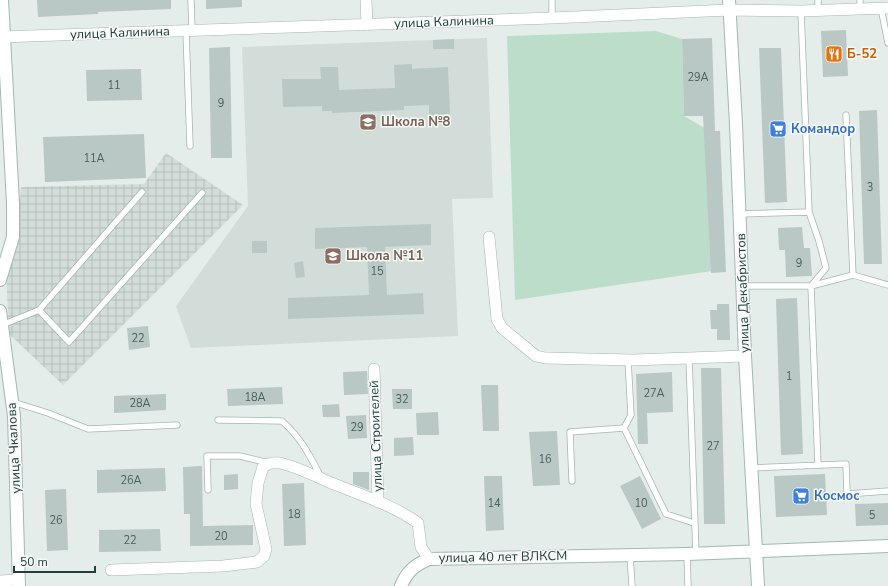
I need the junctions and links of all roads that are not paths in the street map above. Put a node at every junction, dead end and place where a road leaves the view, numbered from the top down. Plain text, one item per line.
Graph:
1 (2, 0) edge
2 (191, 0) edge
3 (366, 0) edge
4 (552, 0) edge
5 (860, 4) edge
6 (729, 5) edge
7 (818, 5) edge
8 (885, 8) edge
9 (801, 11) junction
10 (552, 18) junction
11 (367, 25) junction
12 (189, 31) junction
13 (2, 37) edge
14 (888, 43) edge
15 (846, 115) dead end
16 (190, 146) dead end
17 (142, 192) dead end
18 (202, 193) dead end
19 (809, 212) junction
20 (740, 214) junction
21 (489, 237) dead end
22 (853, 275) junction
23 (0, 280) edge
24 (888, 285) edge
25 (743, 286) junction
26 (812, 286) junction
27 (39, 310) junction
28 (0, 311) edge
29 (2, 325) junction
30 (745, 356) junction
31 (689, 358) junction
32 (628, 360) junction
33 (374, 370) dead end
34 (13, 402) junction
35 (218, 420) dead end
36 (178, 425) dead end
37 (624, 428) junction
38 (270, 463) junction
39 (818, 465) junction
40 (752, 468) junction
41 (322, 479) junction
42 (572, 481) dead end
43 (208, 490) dead end
44 (888, 491) edge
45 (378, 502) junction
46 (694, 523) junction
47 (888, 546) edge
48 (756, 551) junction
49 (691, 554) junction
50 (630, 555) junction
51 (429, 559) junction
52 (111, 570) dead end
53 (0, 581) edge
54 (19, 583) edge
55 (401, 586) edge
56 (632, 586) edge
57 (688, 586) edge
58 (758, 586) edge

1 - 13 main road
2 - 12 lane
3 - 11 street
4 - 10 lane
5 - 7 street, улица Калинина
5 - 8 street, улица Калинина
6 - 9 street, улица Калинина
6 - 10 street, улица Калинина
6 - 20 main road, улица Декабристов
7 - 9 street, улица Калинина
8 - 14 lane
9 - 19 lane
10 - 11 street, улица Калинина
11 - 12 street, улица Калинина
12 - 13 street, улица Калинина
12 - 16 lane
13 - 23 main road
15 - 22 lane
17 - 27 lane
18 - 27 lane
19 - 20 lane
19 - 26 lane
20 - 25 main road, улица Декабристов
21 - 32 street
22 - 24 lane
22 - 26 lane
25 - 26 lane
25 - 30 main road, улица Декабристов
26 - 39 lane
27 - 29 lane
28 - 29 main road, улица Чкалова
29 - 34 main road, улица Чкалова
30 - 31 street
30 - 40 main road, улица Декабристов
31 - 32 street
31 - 46 lane
32 - 37 lane
33 - 45 street, улица Строителей
34 - 36 lane
34 - 54 main road, улица Чкалова
35 - 41 lane
37 - 42 lane
37 - 46 lane
38 - 41 street, улица 40 лет ВЛКСМ
38 - 43 lane
38 - 52 street
39 - 40 lane
39 - 44 lane
40 - 48 main road, улица Декабристов
41 - 45 street, улица 40 лет ВЛКСМ
45 - 51 street, улица 40 лет ВЛКСМ
46 - 49 lane
47 - 48 main road, улица 40 лет ВЛКСМ
48 - 49 main road, улица 40 лет ВЛКСМ
48 - 58 main road, улица Декабристов
49 - 50 main road, улица 40 лет ВЛКСМ
49 - 57 lane
50 - 51 main road, улица 40 лет ВЛКСМ
50 - 56 lane
51 - 55 main road
53 - 54 street

